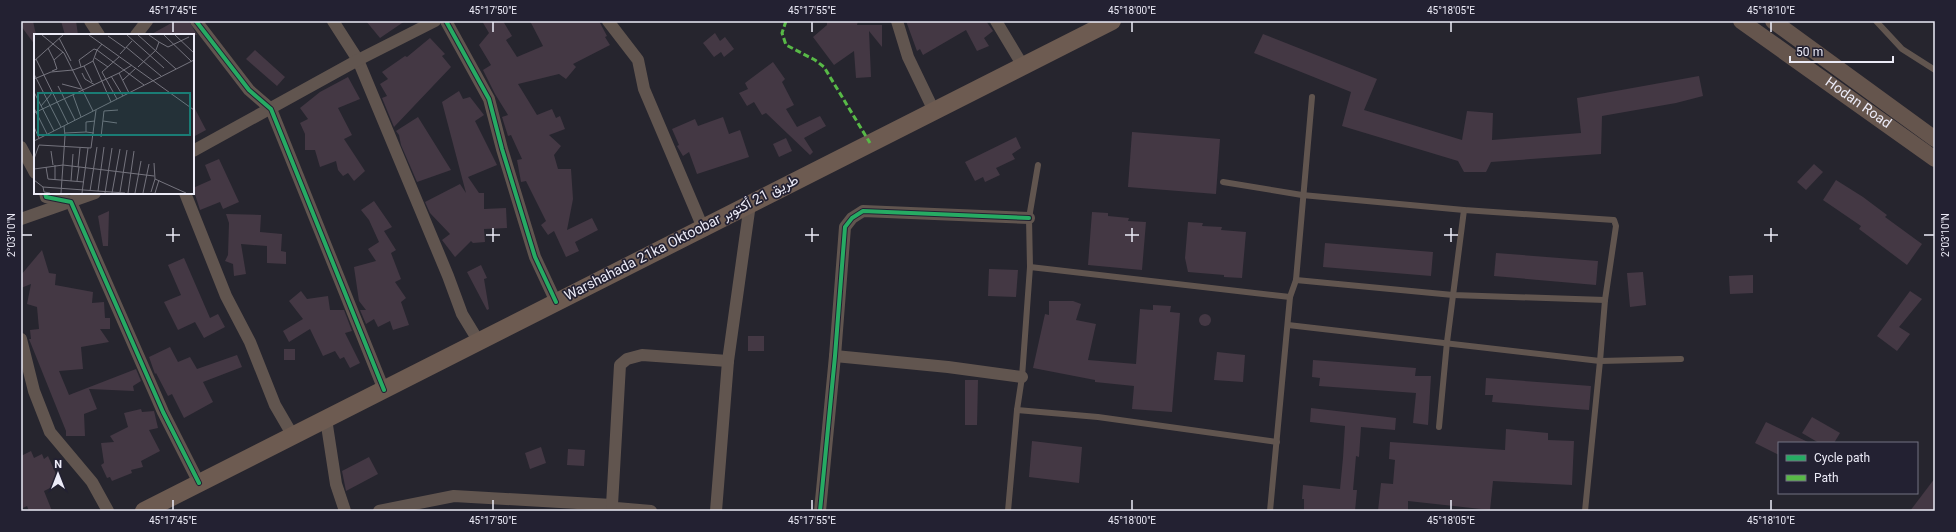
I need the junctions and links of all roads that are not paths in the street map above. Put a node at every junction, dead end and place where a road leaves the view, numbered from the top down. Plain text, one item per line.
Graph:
1 (90, 21) edge
2 (147, 21) edge
3 (196, 21) edge
4 (332, 21) edge
5 (435, 21) edge
6 (446, 21) edge
7 (608, 21) edge
8 (897, 21) edge
9 (996, 21) edge
10 (1741, 21) edge
11 (1773, 21) edge
12 (1876, 21) edge
13 (1100, 23) edge
14 (98, 34) edge
15 (137, 34) edge
16 (358, 60) junction
17 (1023, 66) junction
18 (1935, 70) edge
19 (1312, 97) dead end
20 (271, 109) junction
21 (934, 111) junction
22 (1935, 139) edge
23 (21, 147) edge
24 (194, 150) edge
25 (1935, 159) edge
26 (1038, 165) dead end
27 (33, 166) edge
28 (1223, 182) dead end
29 (45, 194) edge
30 (92, 194) edge
31 (185, 194) edge
32 (1302, 195) junction
33 (71, 202) junction
34 (750, 204) junction
35 (1464, 210) junction
36 (1029, 218) junction
37 (21, 219) edge
38 (703, 228) junction
39 (1030, 267) junction
40 (1296, 280) junction
41 (1453, 295) junction
42 (1290, 297) junction
43 (1604, 300) junction
44 (556, 302) junction
45 (1288, 325) junction
46 (21, 339) edge
47 (479, 342) junction
48 (1447, 342) junction
49 (836, 356) junction
50 (1681, 359) dead end
51 (728, 361) junction
52 (1600, 361) junction
53 (1022, 377) junction
54 (384, 390) junction
55 (1017, 410) junction
56 (326, 419) junction
57 (1439, 427) dead end
58 (293, 436) junction
59 (1277, 442) junction
60 (200, 483) junction
61 (612, 505) junction
62 (108, 511) edge
63 (144, 511) edge
64 (345, 511) edge
65 (379, 511) edge
66 (651, 511) edge
67 (716, 511) edge
68 (820, 511) edge
69 (1008, 511) edge
70 (1270, 511) edge
71 (1585, 511) edge

1 - 14 street
2 - 15 street
3 - 20 street
4 - 16 street
5 - 16 street
6 - 44 street
7 - 38 street
8 - 21 street
9 - 17 street
10 - 25 main road, Hodan Road
11 - 22 main road, Hodan Road
12 - 18 lane
13 - 17 main road, Warshahada 21ka Oktoobar طريق 21 أكتوبر
16 - 20 street
16 - 47 street
17 - 21 main road, Warshahada 21ka Oktoobar طريق 21 أكتوبر
19 - 32 lane
20 - 24 street
20 - 54 street
21 - 34 main road, Warshahada 21ka Oktoobar طريق 21 أكتوبر
23 - 27 street
26 - 36 lane
28 - 32 lane
29 - 33 street
30 - 33 street
31 - 58 street
32 - 35 lane
32 - 40 lane
33 - 37 street
33 - 60 street
34 - 38 main road, Warshahada 21ka Oktoobar طريق 21 أكتوبر
34 - 51 street
35 - 41 lane
35 - 43 lane
36 - 39 lane
36 - 49 street
38 - 44 main road, Warshahada 21ka Oktoobar طريق 21 أكتوبر
39 - 42 lane
39 - 53 lane
40 - 41 lane
40 - 42 lane
41 - 43 lane
41 - 48 lane
42 - 45 lane
43 - 52 lane
44 - 47 main road, Warshahada 21ka Oktoobar طريق 21 أكتوبر
45 - 48 lane
45 - 59 lane
46 - 62 street
47 - 54 main road, Warshahada 21ka Oktoobar طريق 21 أكتوبر
48 - 52 lane
48 - 57 lane
49 - 53 street
49 - 68 street
50 - 52 lane
51 - 61 street
51 - 67 street
52 - 71 lane
53 - 55 lane
54 - 56 main road, Warshahada 21ka Oktoobar طريق 21 أكتوبر
55 - 59 lane
55 - 69 lane
56 - 58 main road, Warshahada 21ka Oktoobar طريق 21 أكتوبر
56 - 64 street
58 - 60 main road, Warshahada 21ka Oktoobar طريق 21 أكتوبر
59 - 70 lane
60 - 63 main road, Warshahada 21ka Oktoobar طريق 21 أكتوبر
61 - 65 street
61 - 66 street

